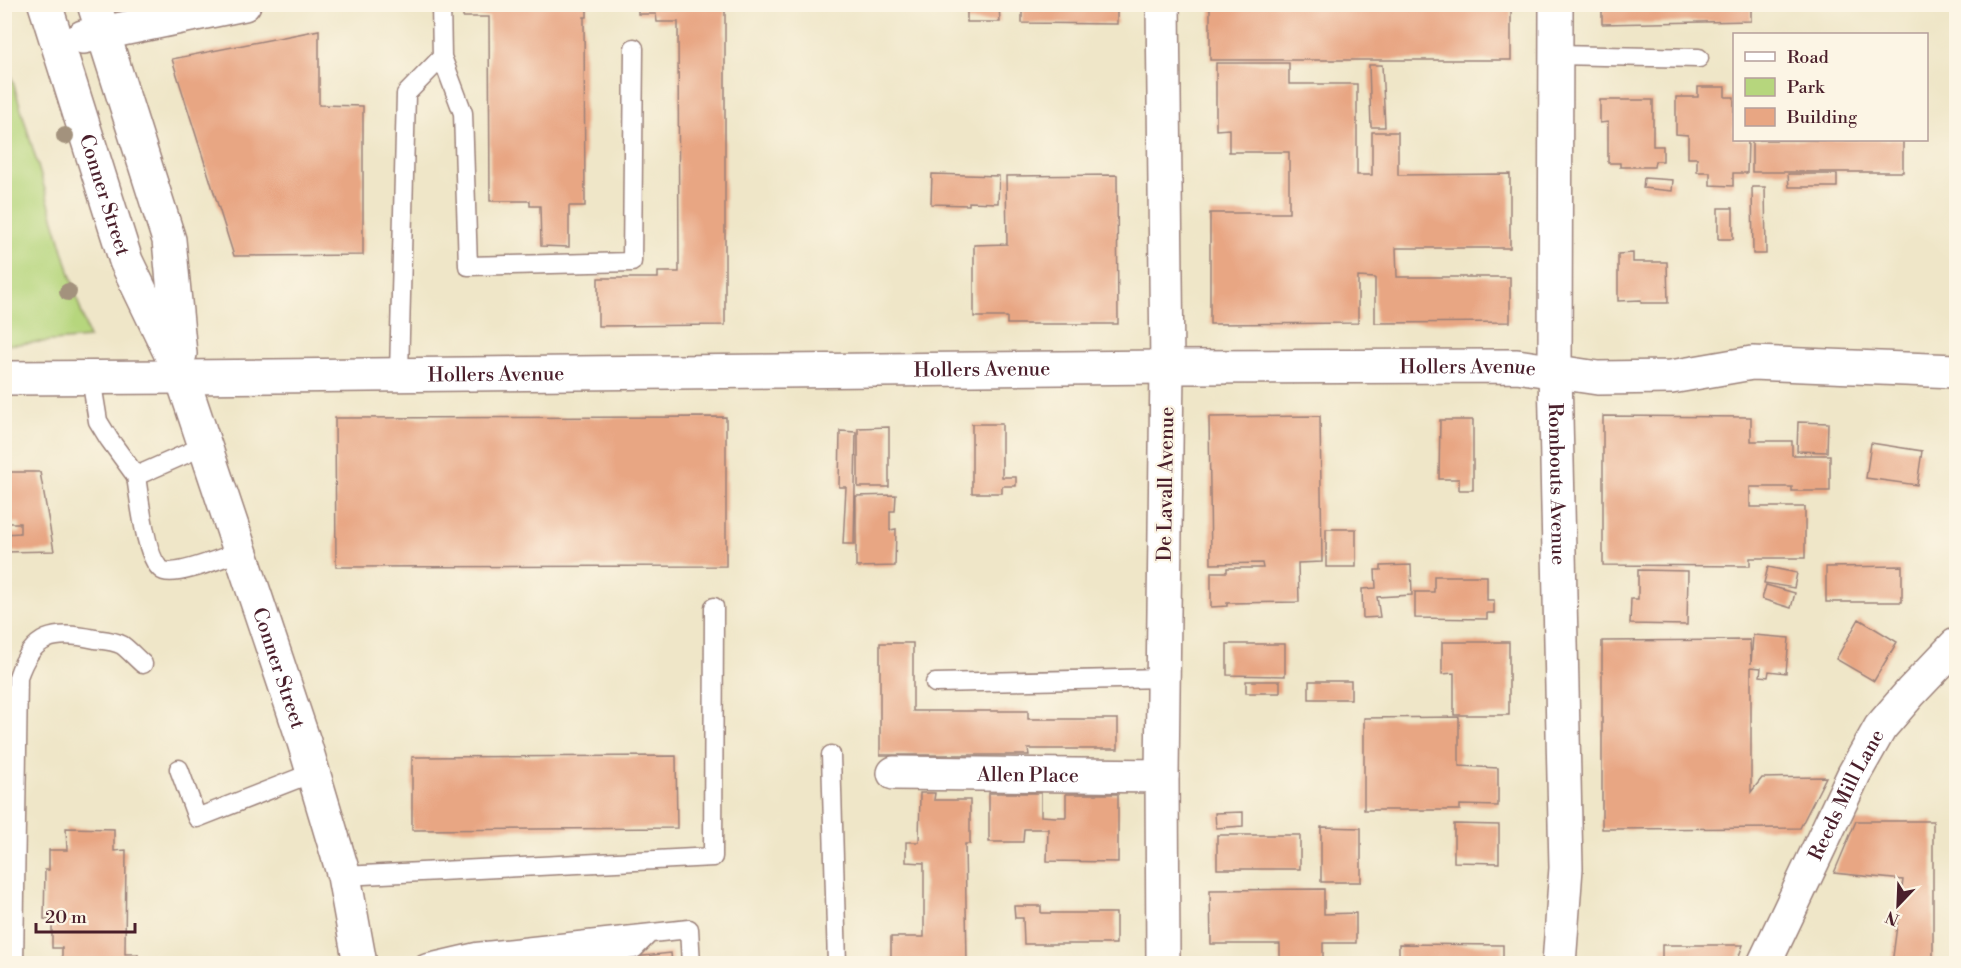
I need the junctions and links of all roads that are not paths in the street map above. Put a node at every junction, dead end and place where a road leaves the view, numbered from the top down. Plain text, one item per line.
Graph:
1 (45, 4) edge
2 (244, 4) edge
3 (441, 4) edge
4 (1163, 4) edge
5 (1556, 4) edge
6 (99, 19) edge
7 (57, 42) junction
8 (634, 48) dead end
9 (1556, 55) junction
10 (442, 57) junction
11 (1699, 58) dead end
12 (1167, 367) junction
13 (1555, 371) junction
14 (1956, 371) edge
15 (399, 374) junction
16 (182, 377) junction
17 (4, 378) edge
18 (91, 378) junction
19 (204, 446) junction
20 (136, 476) junction
21 (239, 552) junction
22 (714, 606) dead end
23 (1956, 645) edge
24 (143, 664) dead end
25 (1163, 678) junction
26 (936, 683) dead end
27 (831, 755) dead end
28 (179, 769) dead end
29 (312, 773) junction
30 (894, 773) dead end
31 (1162, 776) junction
32 (344, 876) junction
33 (649, 934) junction
34 (480, 955) edge
35 (14, 963) edge
36 (360, 963) edge
37 (424, 963) edge
38 (511, 963) edge
39 (517, 963) edge
40 (691, 963) edge
41 (837, 963) edge
42 (1163, 963) edge
43 (1559, 963) edge
44 (1764, 963) edge

1 - 7 street, Conner Street
2 - 6 street
3 - 10 lane
4 - 12 street, De Lavall Avenue
5 - 9 street, Rombouts Avenue
6 - 7 street
6 - 16 street, Conner Street
7 - 16 street, Conner Street
8 - 10 lane
9 - 11 lane
9 - 13 street, Rombouts Avenue
10 - 15 lane
12 - 13 street, Hollers Avenue
12 - 15 street, Hollers Avenue
12 - 25 street, De Lavall Avenue
13 - 14 street, Hollers Avenue
13 - 43 street, Rombouts Avenue
15 - 16 street, Hollers Avenue
16 - 18 street, Hollers Avenue
16 - 19 street, Conner Street
17 - 18 street, Hollers Avenue
18 - 20 lane
19 - 20 lane
19 - 21 street, Conner Street
20 - 21 lane
21 - 29 street, Conner Street
22 - 32 lane
23 - 44 street, Reeds Mill Lane
24 - 35 lane
25 - 26 lane
25 - 31 street, De Lavall Avenue
27 - 41 lane
28 - 29 lane
29 - 32 street, Conner Street
30 - 31 street, Allen Place
31 - 42 street, De Lavall Avenue
32 - 36 street, Conner Street
33 - 34 lane
33 - 39 lane
33 - 40 lane
34 - 37 lane
34 - 38 lane

